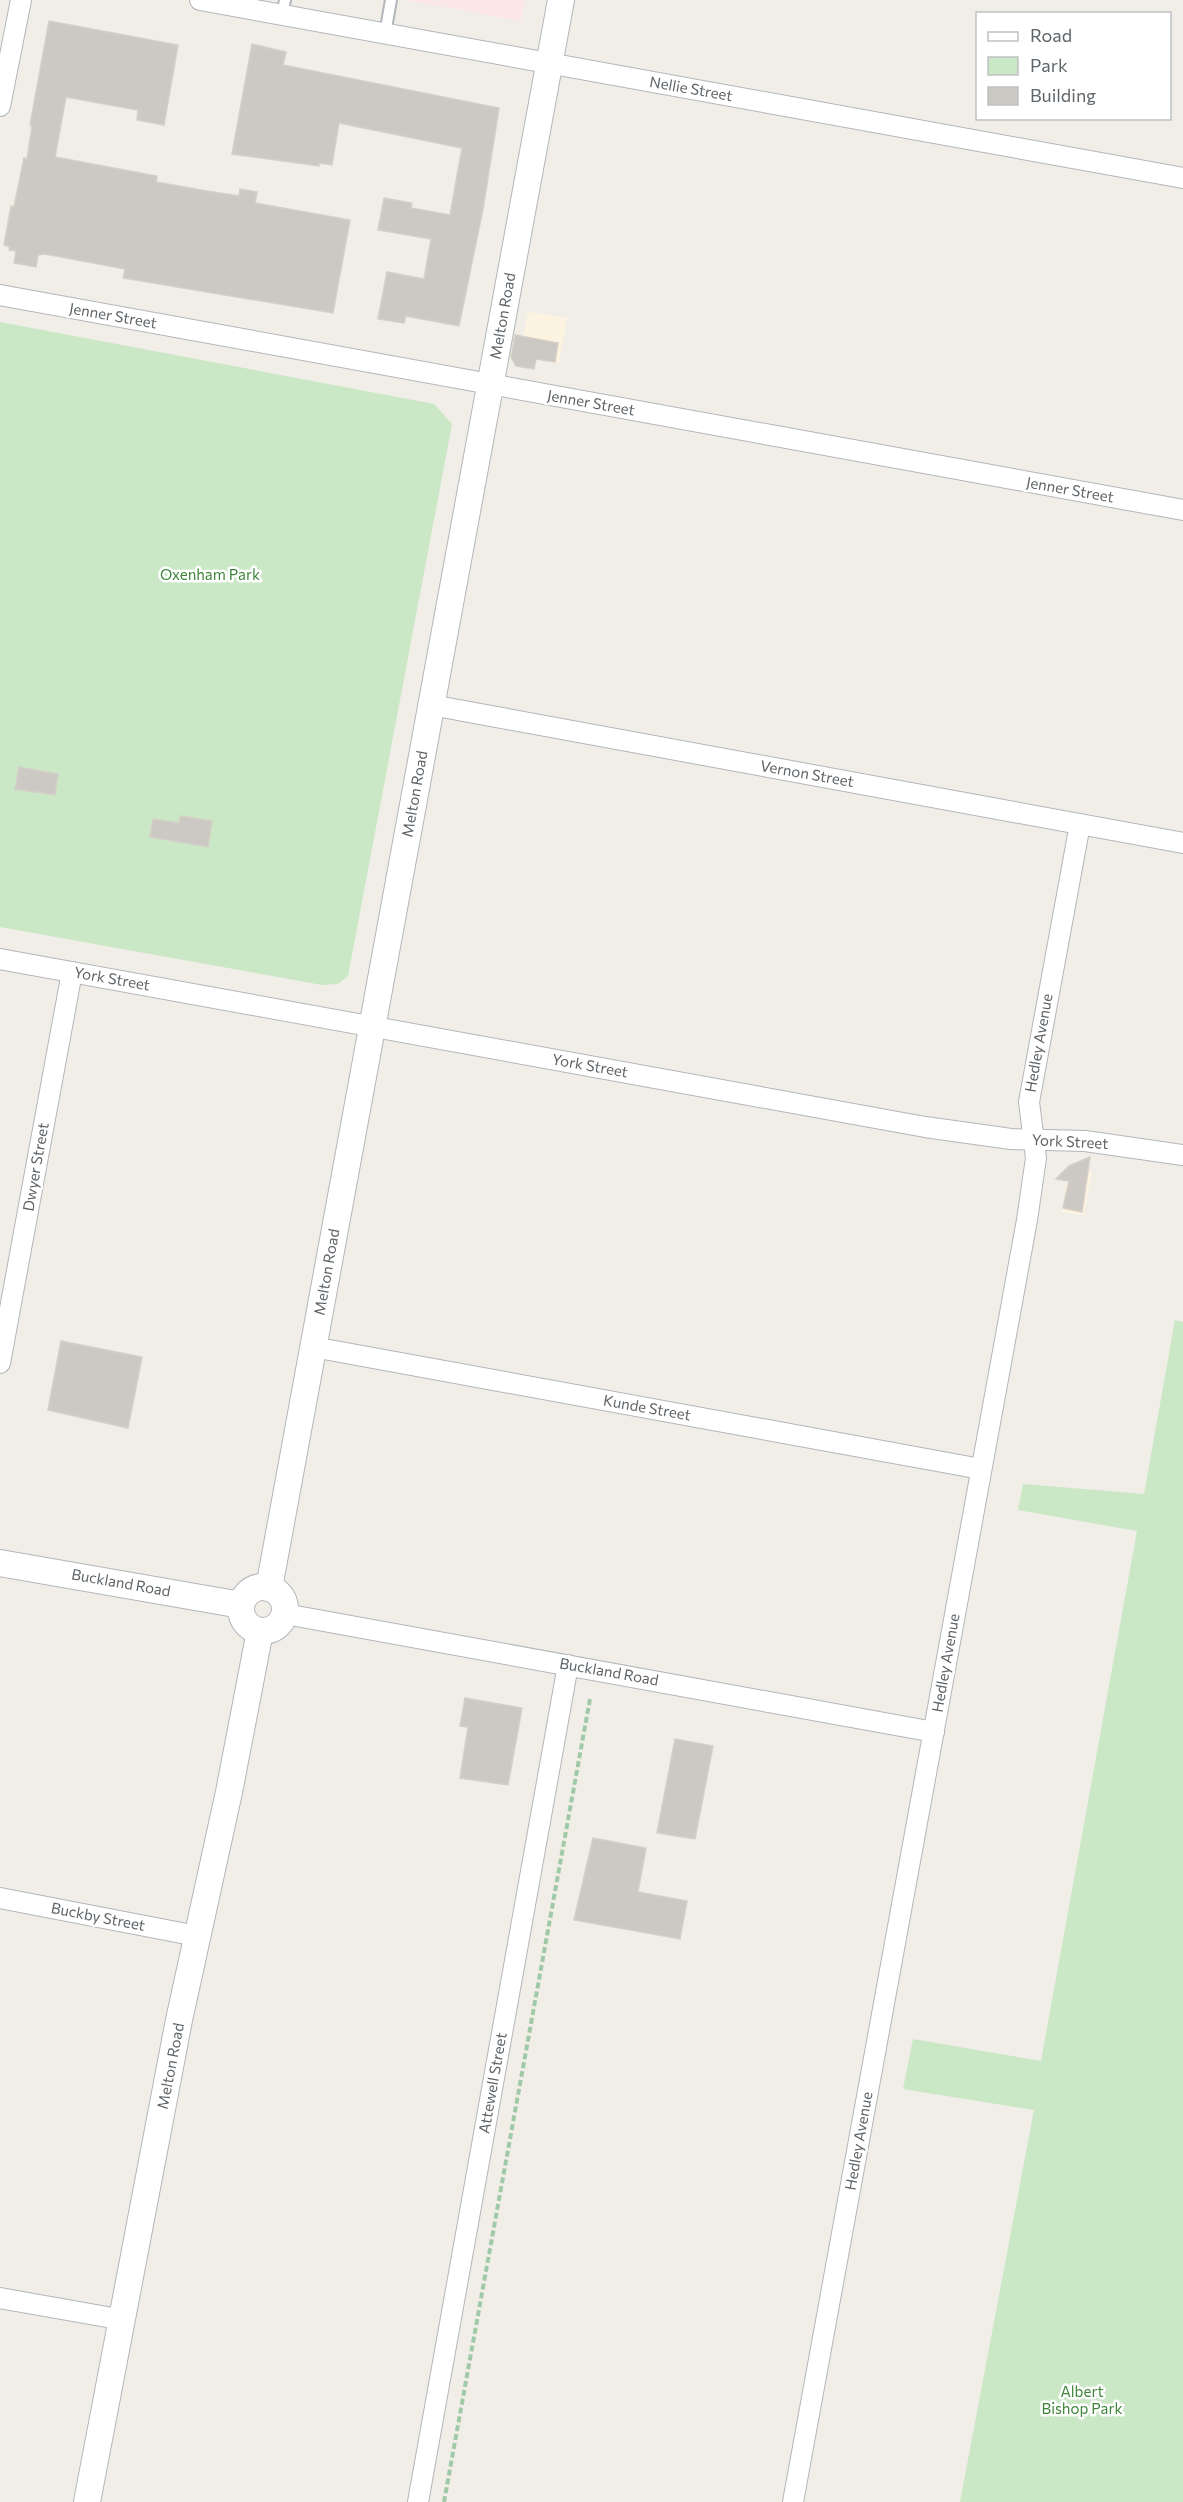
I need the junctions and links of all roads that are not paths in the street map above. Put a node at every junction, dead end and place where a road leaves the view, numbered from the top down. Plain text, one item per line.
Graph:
1 (21, 0) edge
2 (200, 0) edge
3 (391, 0) edge
4 (561, 0) edge
5 (283, 8) edge
6 (385, 34) junction
7 (549, 63) junction
8 (0, 105) edge
9 (1183, 178) edge
10 (0, 295) edge
11 (490, 384) junction
12 (1183, 510) edge
13 (431, 705) junction
14 (1080, 824) junction
15 (1183, 843) edge
16 (0, 959) edge
17 (72, 972) junction
18 (372, 1027) junction
19 (1034, 1140) junction
20 (1183, 1155) edge
21 (313, 1347) junction
22 (0, 1363) edge
23 (981, 1469) junction
24 (0, 1563) edge
25 (269, 1588) junction
26 (241, 1605) junction
27 (285, 1614) junction
28 (260, 1631) junction
29 (568, 1665) junction
30 (934, 1732) junction
31 (0, 1898) edge
32 (197, 1936) junction
33 (0, 2298) edge
34 (123, 2320) junction
35 (87, 2502) edge
36 (418, 2502) edge
37 (794, 2502) edge

1 - 8 street
2 - 5 street, Nellie Street
3 - 6 lane
4 - 7 street, Melton Road
5 - 6 street, Nellie Street
6 - 7 street, Nellie Street
7 - 9 street, Nellie Street
7 - 11 street, Melton Road
10 - 11 street, Jenner Street
11 - 12 street, Jenner Street
11 - 13 street, Melton Road
13 - 14 street, Vernon Street
13 - 18 street, Melton Road
14 - 15 street, Vernon Street
14 - 19 street, Hedley Avenue
16 - 17 street, York Street
17 - 18 street, York Street
17 - 22 street, Dwyer Street
18 - 19 street, York Street
18 - 21 street, Melton Road
19 - 20 street, York Street
19 - 23 street, Hedley Avenue
21 - 23 street, Kunde Street
21 - 25 street, Melton Road
23 - 30 street, Hedley Avenue
24 - 26 street, Buckland Road
25 - 26 street
25 - 27 street
26 - 28 street
27 - 28 street
27 - 29 street, Buckland Road
28 - 32 street, Melton Road
29 - 30 street, Buckland Road
29 - 36 street, Attewell Street
30 - 37 street, Hedley Avenue
31 - 32 street, Buckby Street
32 - 34 street, Melton Road
33 - 34 street
34 - 35 street, Melton Road

